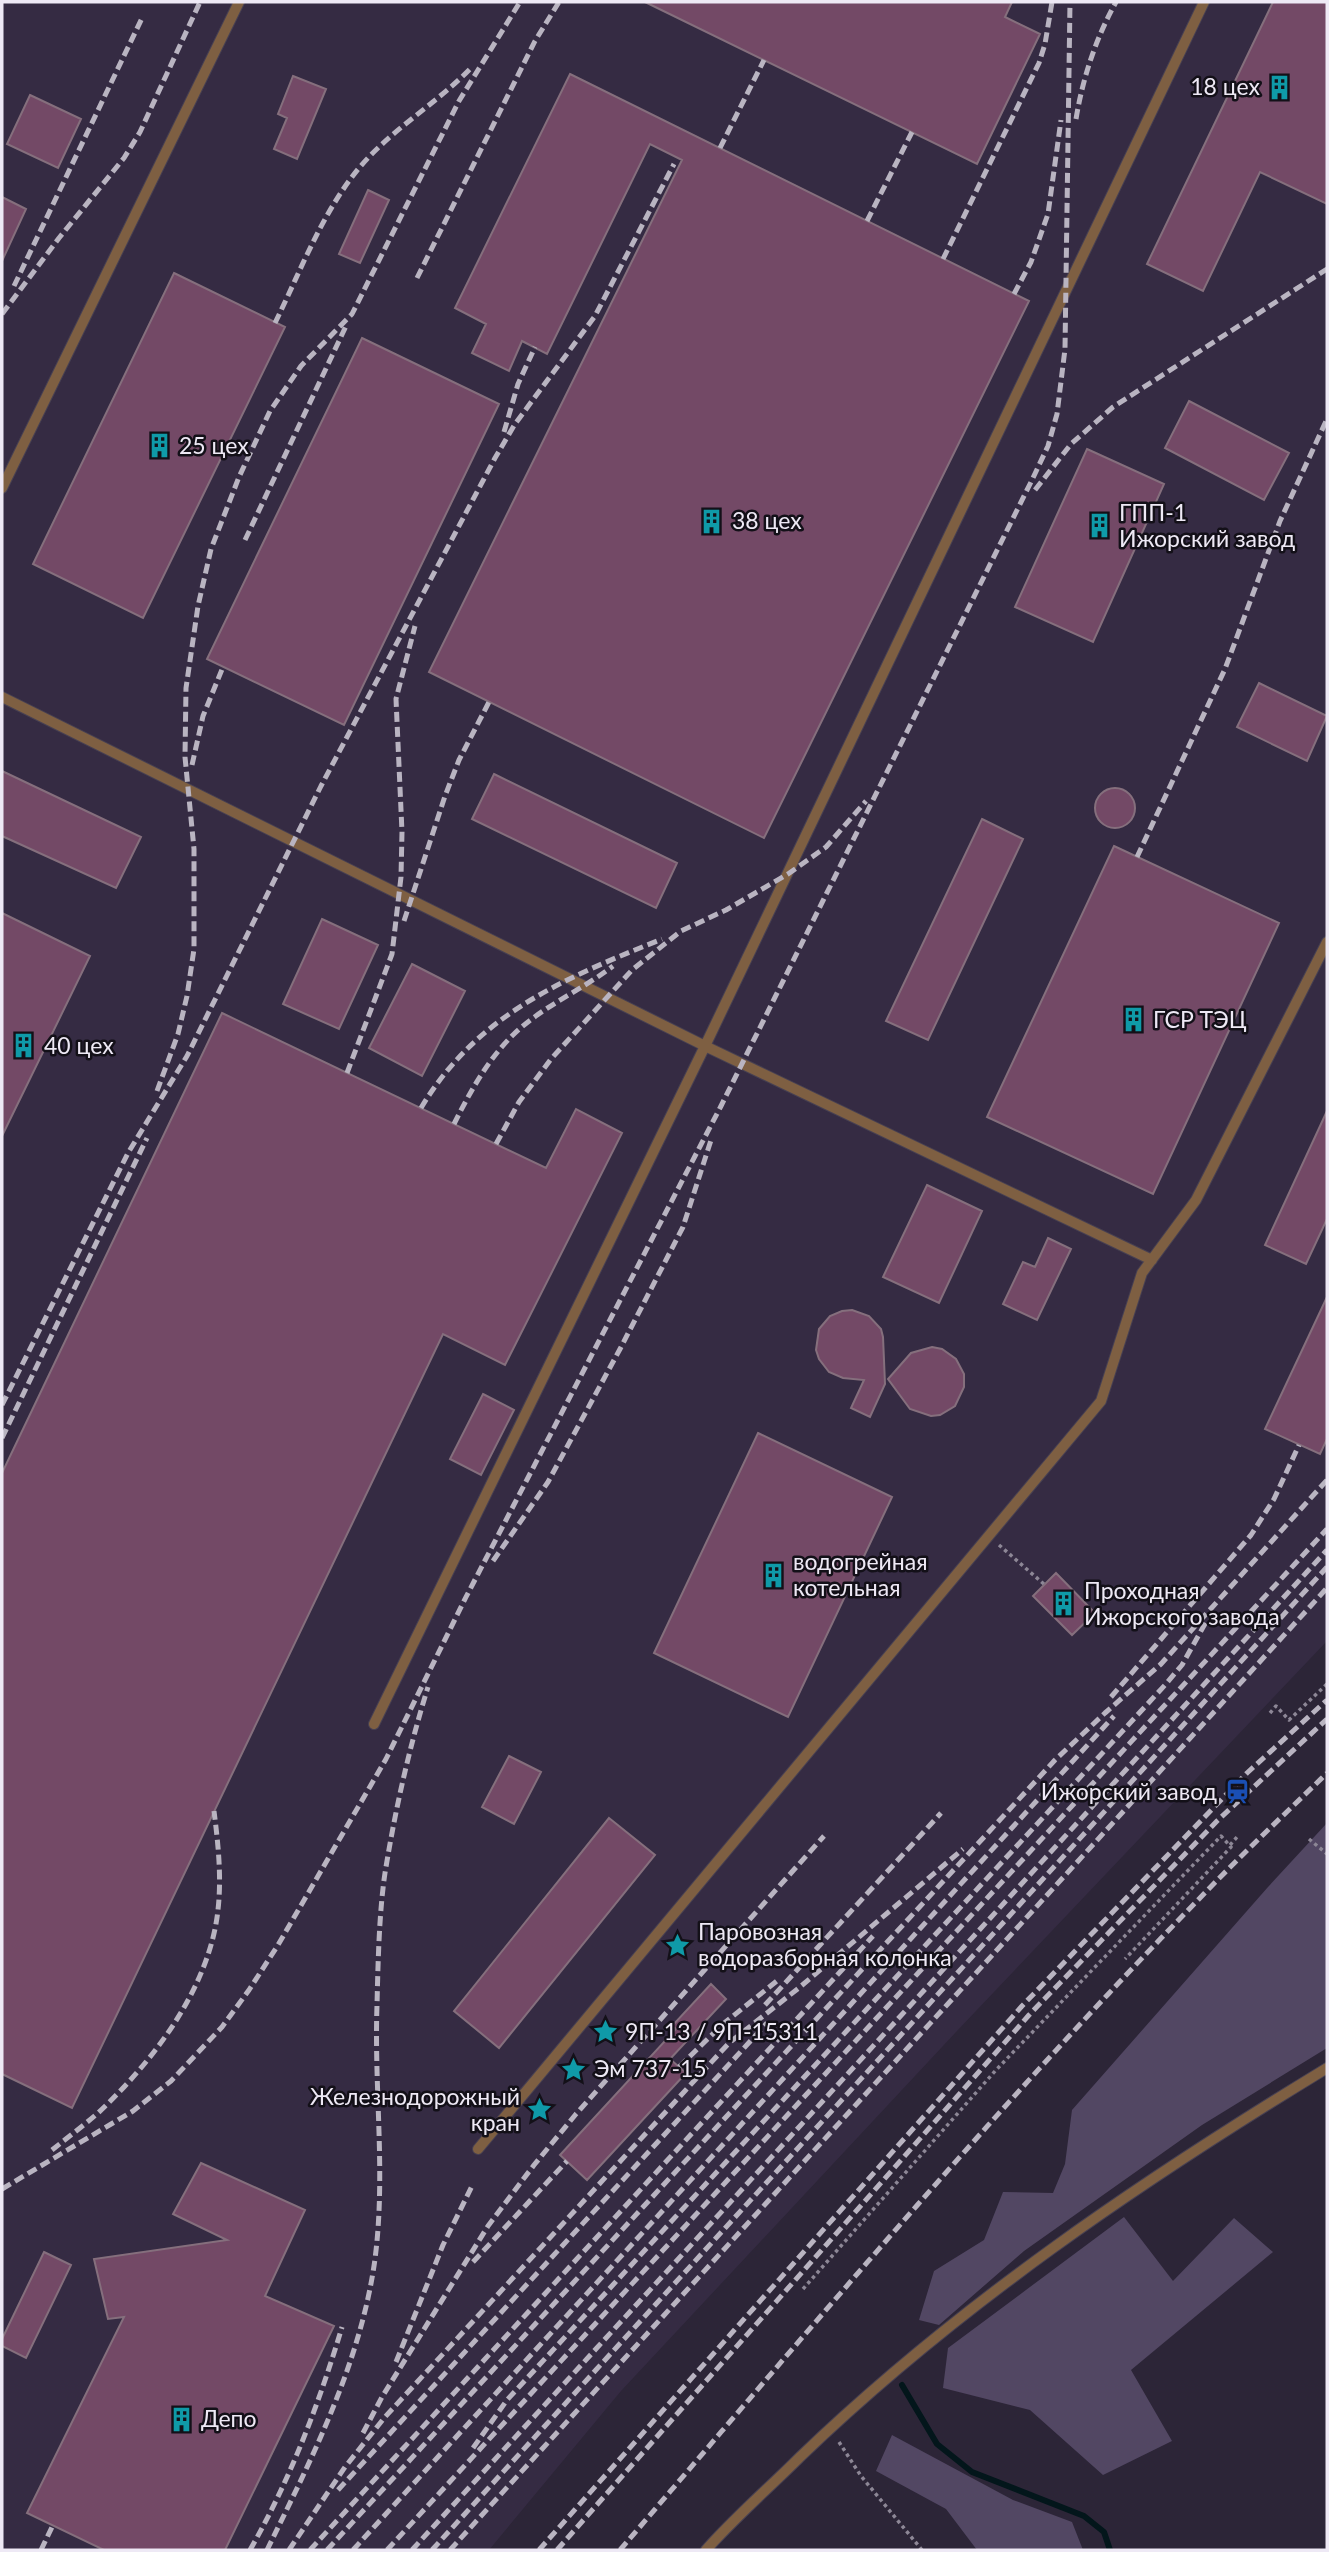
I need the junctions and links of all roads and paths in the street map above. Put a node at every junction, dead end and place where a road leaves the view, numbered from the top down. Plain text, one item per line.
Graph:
1 (239, 2) edge
2 (1204, 2) edge
3 (6, 469) edge
4 (2, 488) edge
5 (2, 697) edge
6 (1327, 942) edge
7 (705, 1046) junction
8 (1152, 1260) junction
9 (989, 1536) junction
10 (1045, 1585) dead end
11 (1327, 1684) edge
12 (1270, 1713) dead end
13 (374, 1724) dead end
14 (1237, 1837) dead end
15 (1309, 1839) dead end
16 (1230, 1845) junction
17 (1327, 1854) edge
18 (1125, 1959) dead end
19 (1327, 2068) edge
20 (478, 2148) dead end
21 (803, 2289) dead end
22 (830, 2429) junction
23 (706, 2550) edge
24 (922, 2550) edge

1 - 3 lane
2 - 7 lane
3 - 4 lane
5 - 7 lane
6 - 8 lane
7 - 8 lane
7 - 13 lane
8 - 9 lane
9 - 10 path
9 - 20 lane
11 - 12 path
14 - 16 path
15 - 17 path
16 - 18 path
16 - 21 path
19 - 22 lane
22 - 23 lane
22 - 24 path

